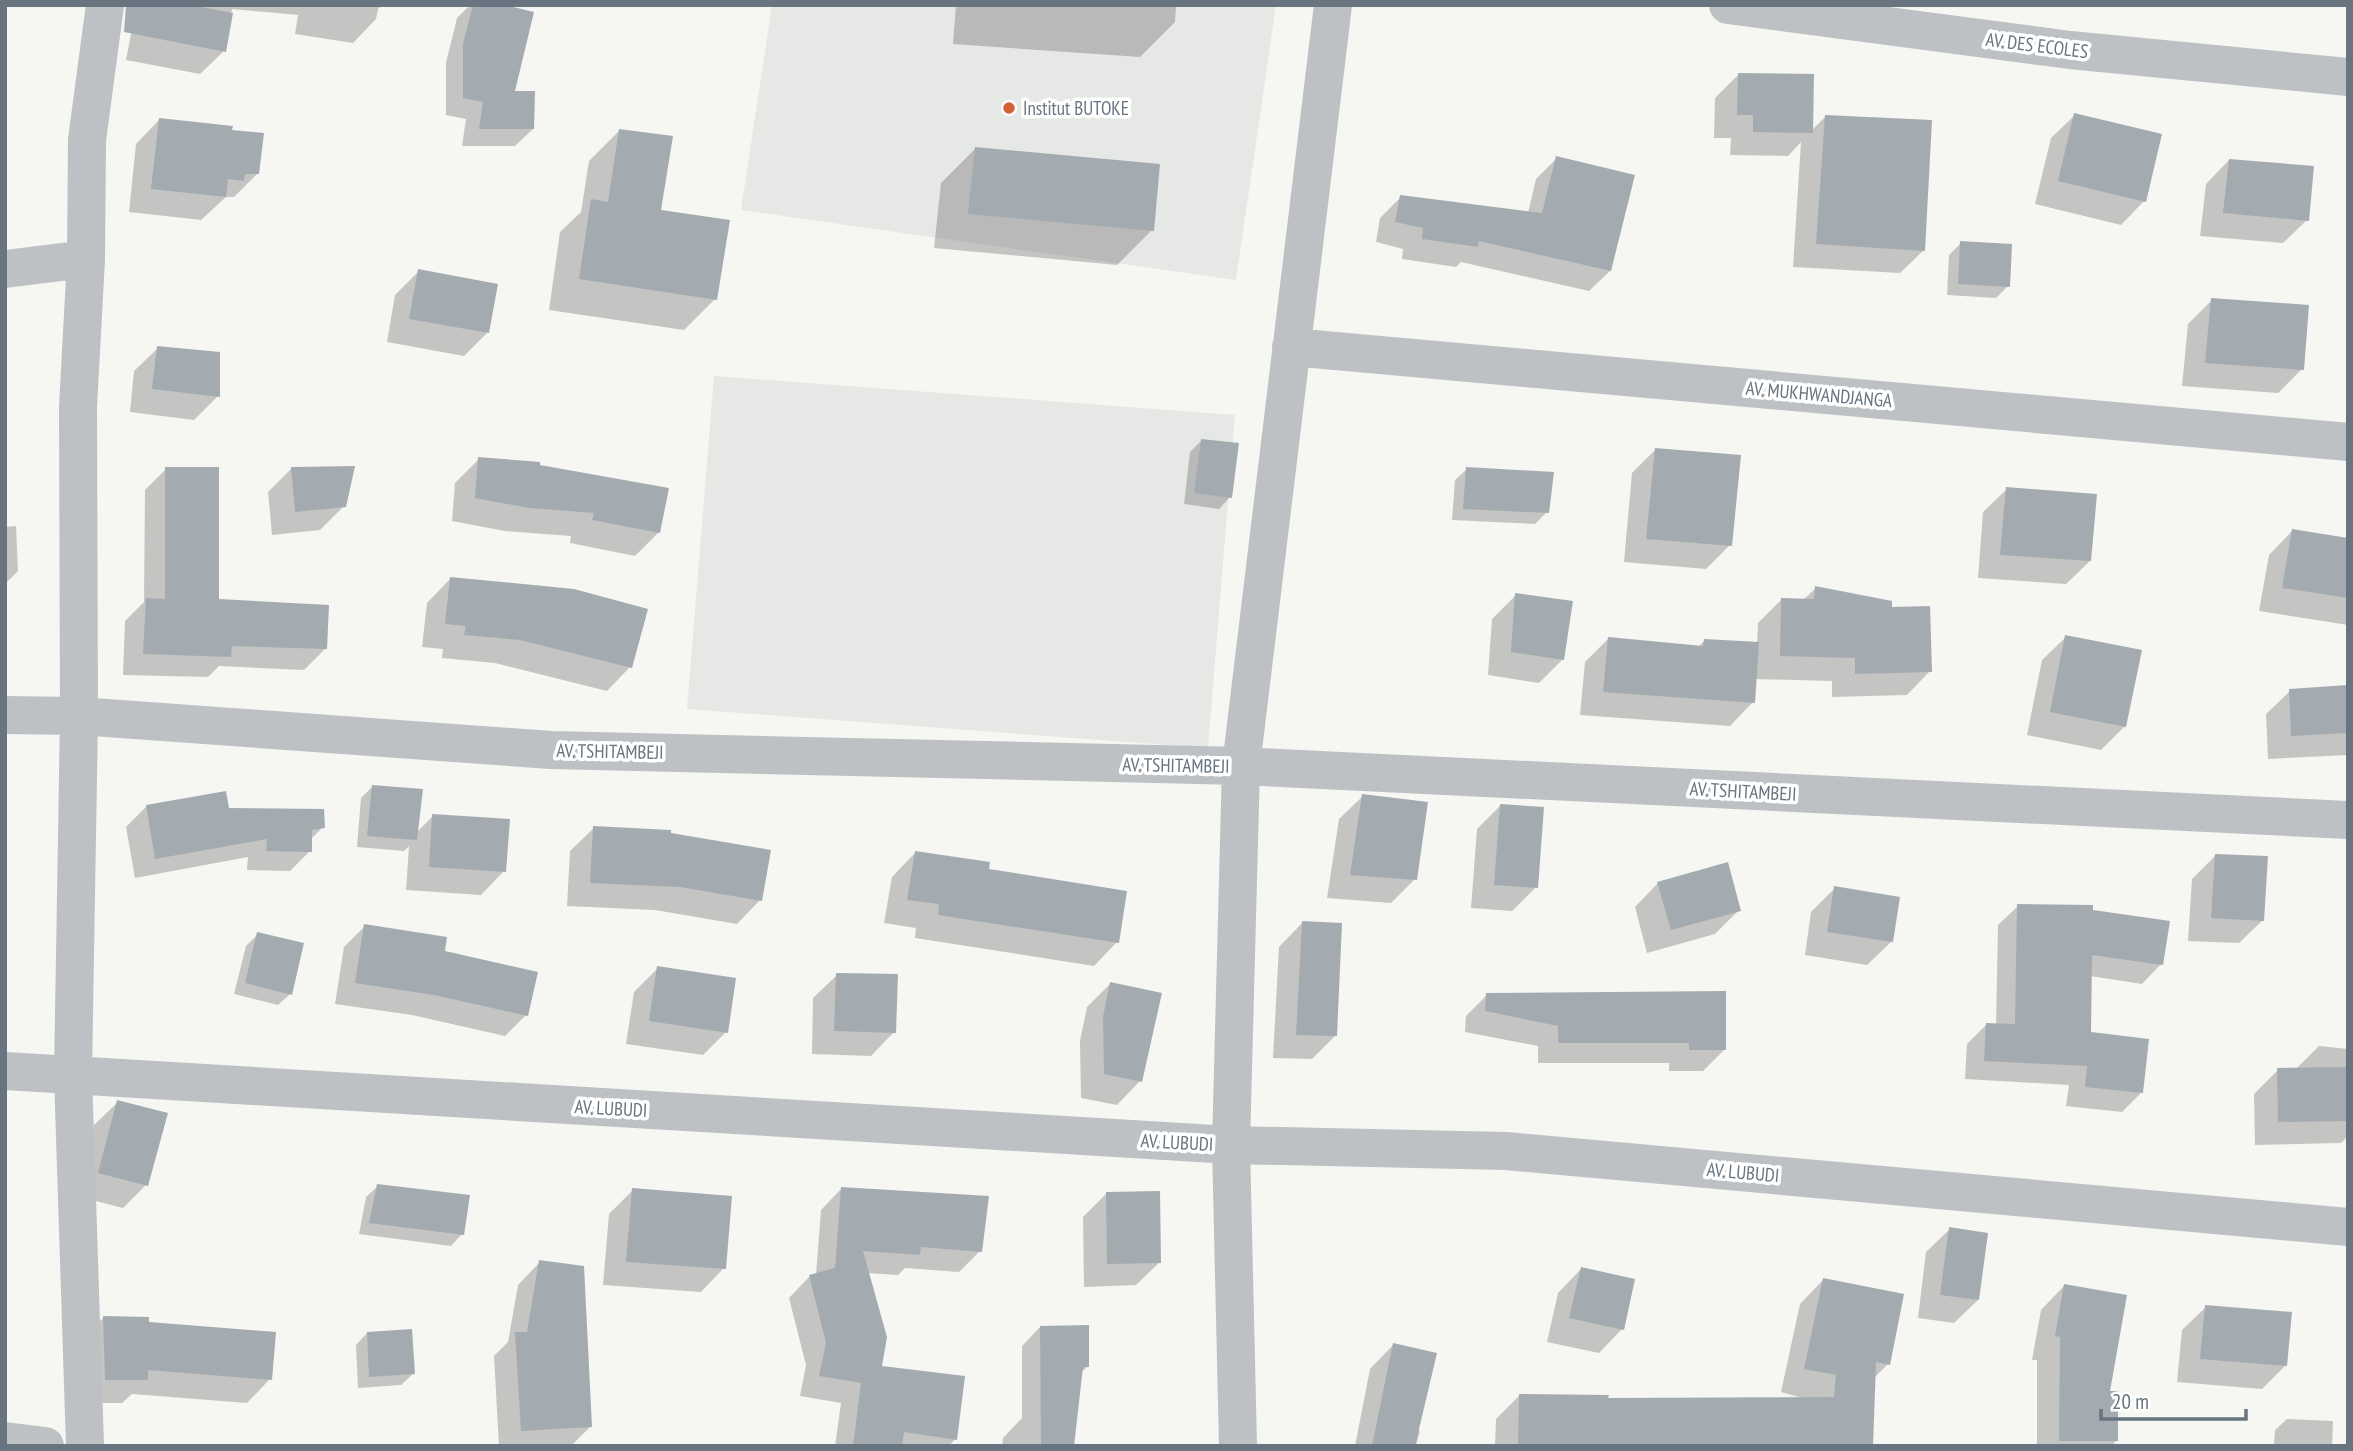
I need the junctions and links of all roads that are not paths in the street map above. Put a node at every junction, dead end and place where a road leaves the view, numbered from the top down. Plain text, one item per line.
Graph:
1 (105, 5) edge
2 (1333, 5) edge
3 (1728, 5) edge
4 (2348, 77) edge
5 (86, 258) junction
6 (5, 270) edge
7 (1291, 347) junction
8 (2348, 442) edge
9 (5, 715) edge
10 (79, 716) junction
11 (1241, 766) junction
12 (2348, 820) edge
13 (5, 1071) edge
14 (74, 1075) junction
15 (1231, 1145) junction
16 (2348, 1227) edge
17 (5, 1441) edge
18 (45, 1446) edge
19 (85, 1446) edge
20 (1238, 1446) edge

1 - 5 street
2 - 7 street
3 - 4 street, AV. DES ECOLES
5 - 6 street
5 - 10 street
7 - 8 street, AV. MUKHWANDJANGA
7 - 11 street
9 - 10 street, AV. TSHITAMBEJI
10 - 11 street, AV. TSHITAMBEJI
10 - 14 street
11 - 12 street, AV. TSHITAMBEJI
11 - 15 street
13 - 14 street, AV. LUBUDI
14 - 15 street, AV. LUBUDI
14 - 19 street
15 - 16 street, AV. LUBUDI
15 - 20 street
17 - 18 street

